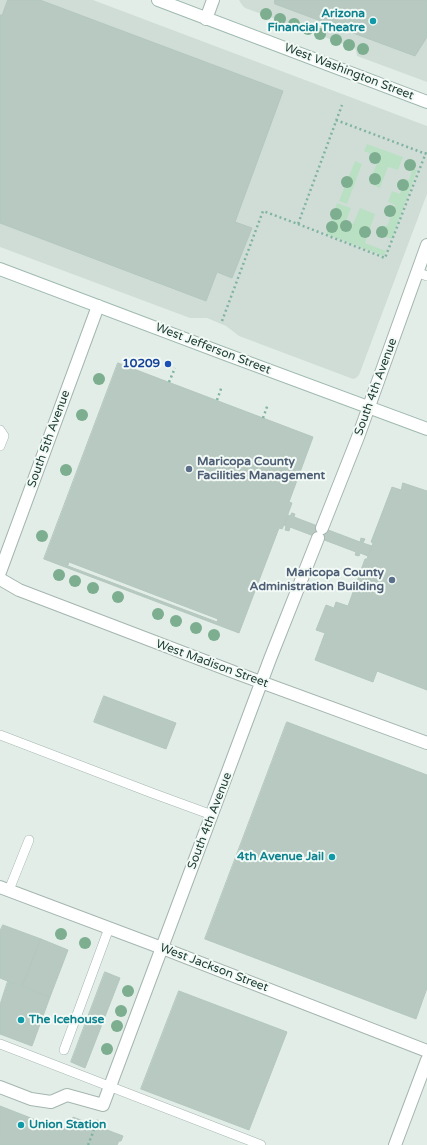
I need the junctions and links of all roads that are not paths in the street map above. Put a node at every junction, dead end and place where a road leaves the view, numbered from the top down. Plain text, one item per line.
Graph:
1 (158, 0) edge
2 (213, 0) edge
3 (206, 19) junction
4 (427, 102) edge
5 (427, 245) edge
6 (424, 262) edge
7 (0, 269) edge
8 (422, 274) edge
9 (98, 306) junction
10 (369, 407) junction
11 (427, 429) edge
12 (0, 430) edge
13 (0, 446) edge
14 (0, 572) edge
15 (0, 579) edge
16 (262, 682) junction
17 (0, 735) edge
18 (427, 743) edge
19 (212, 815) junction
20 (29, 840) dead end
21 (5, 888) edge
22 (109, 928) junction
23 (162, 948) junction
24 (0, 1044) edge
25 (64, 1050) dead end
26 (427, 1051) edge
27 (427, 1060) edge
28 (110, 1086) junction
29 (0, 1087) edge
30 (261, 1145) edge
31 (395, 1145) edge

1 - 3 street, West Washington Street
2 - 3 street
3 - 4 street, West Washington Street
5 - 6 street, South 4th Avenue
6 - 8 street, South 4th Avenue
7 - 9 street, West Jefferson Street
8 - 10 street, South 4th Avenue
9 - 10 street, West Jefferson Street
9 - 14 street, South 5th Avenue
10 - 11 street, West Jefferson Street
10 - 16 street, South 4th Avenue
12 - 13 lane
15 - 16 street, West Madison Street
16 - 18 street, West Madison Street
16 - 19 street, South 4th Avenue
17 - 19 lane
19 - 23 street, South 4th Avenue
20 - 21 lane
21 - 22 street, West Jackson Street
22 - 23 street, West Jackson Street
22 - 25 lane
23 - 26 street, West Jackson Street
23 - 28 street, South 4th Avenue
24 - 28 lane
27 - 31 street
28 - 29 street, South 4th Avenue
28 - 30 lane

